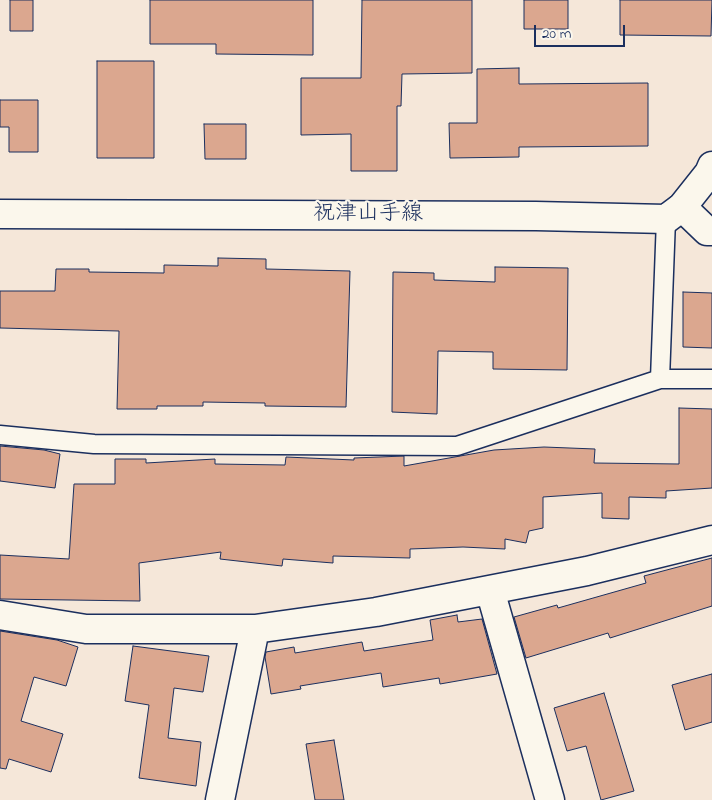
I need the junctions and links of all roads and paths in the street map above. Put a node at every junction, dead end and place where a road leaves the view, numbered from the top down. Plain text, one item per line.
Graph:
1 (712, 166) edge
2 (674, 213) junction
3 (0, 214) edge
4 (712, 231) edge
5 (660, 379) junction
6 (712, 379) edge
7 (0, 435) edge
8 (712, 540) edge
9 (490, 590) junction
10 (0, 615) edge
11 (255, 629) junction
12 (220, 800) edge
13 (550, 800) edge

1 - 2 street
2 - 3 street, 祝津山手線
2 - 4 street
2 - 5 lane
5 - 6 lane
5 - 7 lane
8 - 9 street
9 - 11 street
9 - 13 street
10 - 11 street
11 - 12 street

